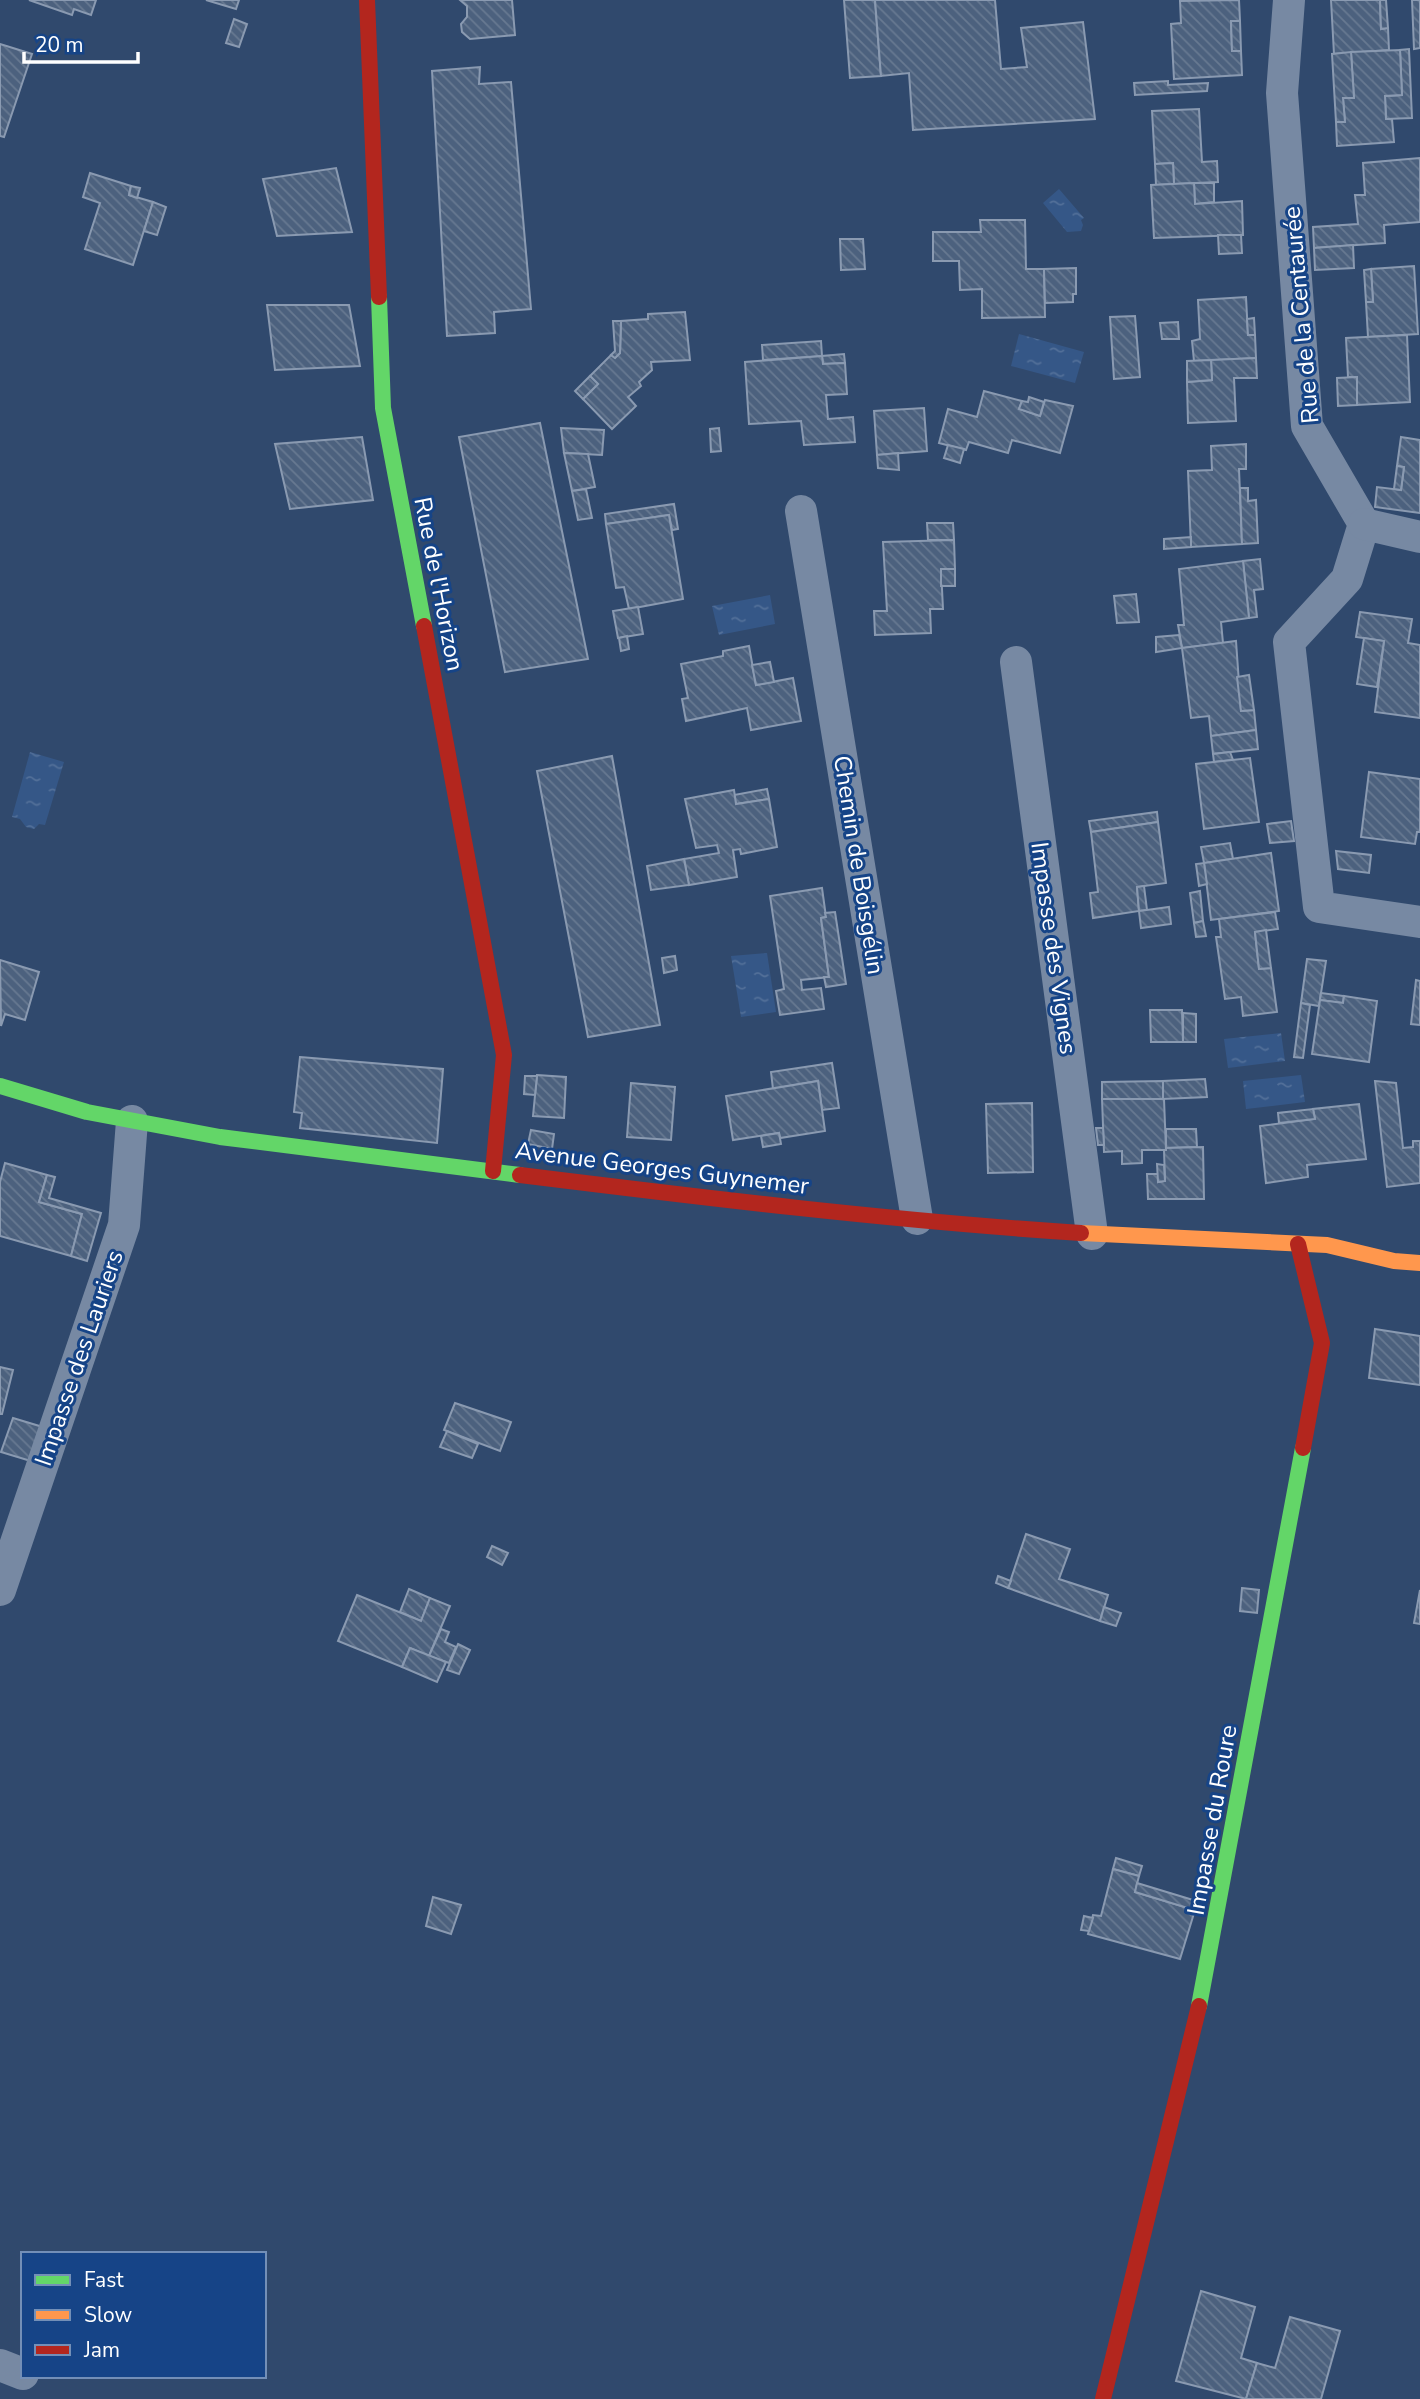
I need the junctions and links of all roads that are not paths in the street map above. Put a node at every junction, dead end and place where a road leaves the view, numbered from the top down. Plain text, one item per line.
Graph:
1 (366, 0) edge
2 (1289, 0) edge
3 (801, 511) dead end
4 (1364, 524) junction
5 (1420, 537) edge
6 (1016, 662) dead end
7 (1420, 922) edge
8 (0, 1086) edge
9 (132, 1121) junction
10 (493, 1171) junction
11 (917, 1219) junction
12 (1092, 1234) junction
13 (1365, 1238) dead end
14 (1298, 1244) junction
15 (1327, 1245) junction
16 (1417, 1262) edge
17 (0, 1590) edge
18 (0, 2365) edge
19 (21, 2374) edge
20 (1103, 2399) edge

1 - 10 street, Rue de l'Horizon
2 - 4 street, Rue de la Centaurée
3 - 11 street, Chemin de Boisgélin
4 - 5 street
4 - 7 street
6 - 12 street, Impasse des Vignes
8 - 9 street, Avenue Georges Guynemer
9 - 10 street, Avenue Georges Guynemer
9 - 17 street, Impasse des Lauriers
10 - 11 street, Avenue Georges Guynemer
11 - 12 street, Avenue Georges Guynemer
12 - 14 street, Avenue Georges Guynemer
13 - 15 street, Avenue Georges Guynemer
14 - 15 street, Avenue Georges Guynemer
14 - 20 street, Impasse du Roure
15 - 16 street, Avenue Georges Guynemer
18 - 19 street

